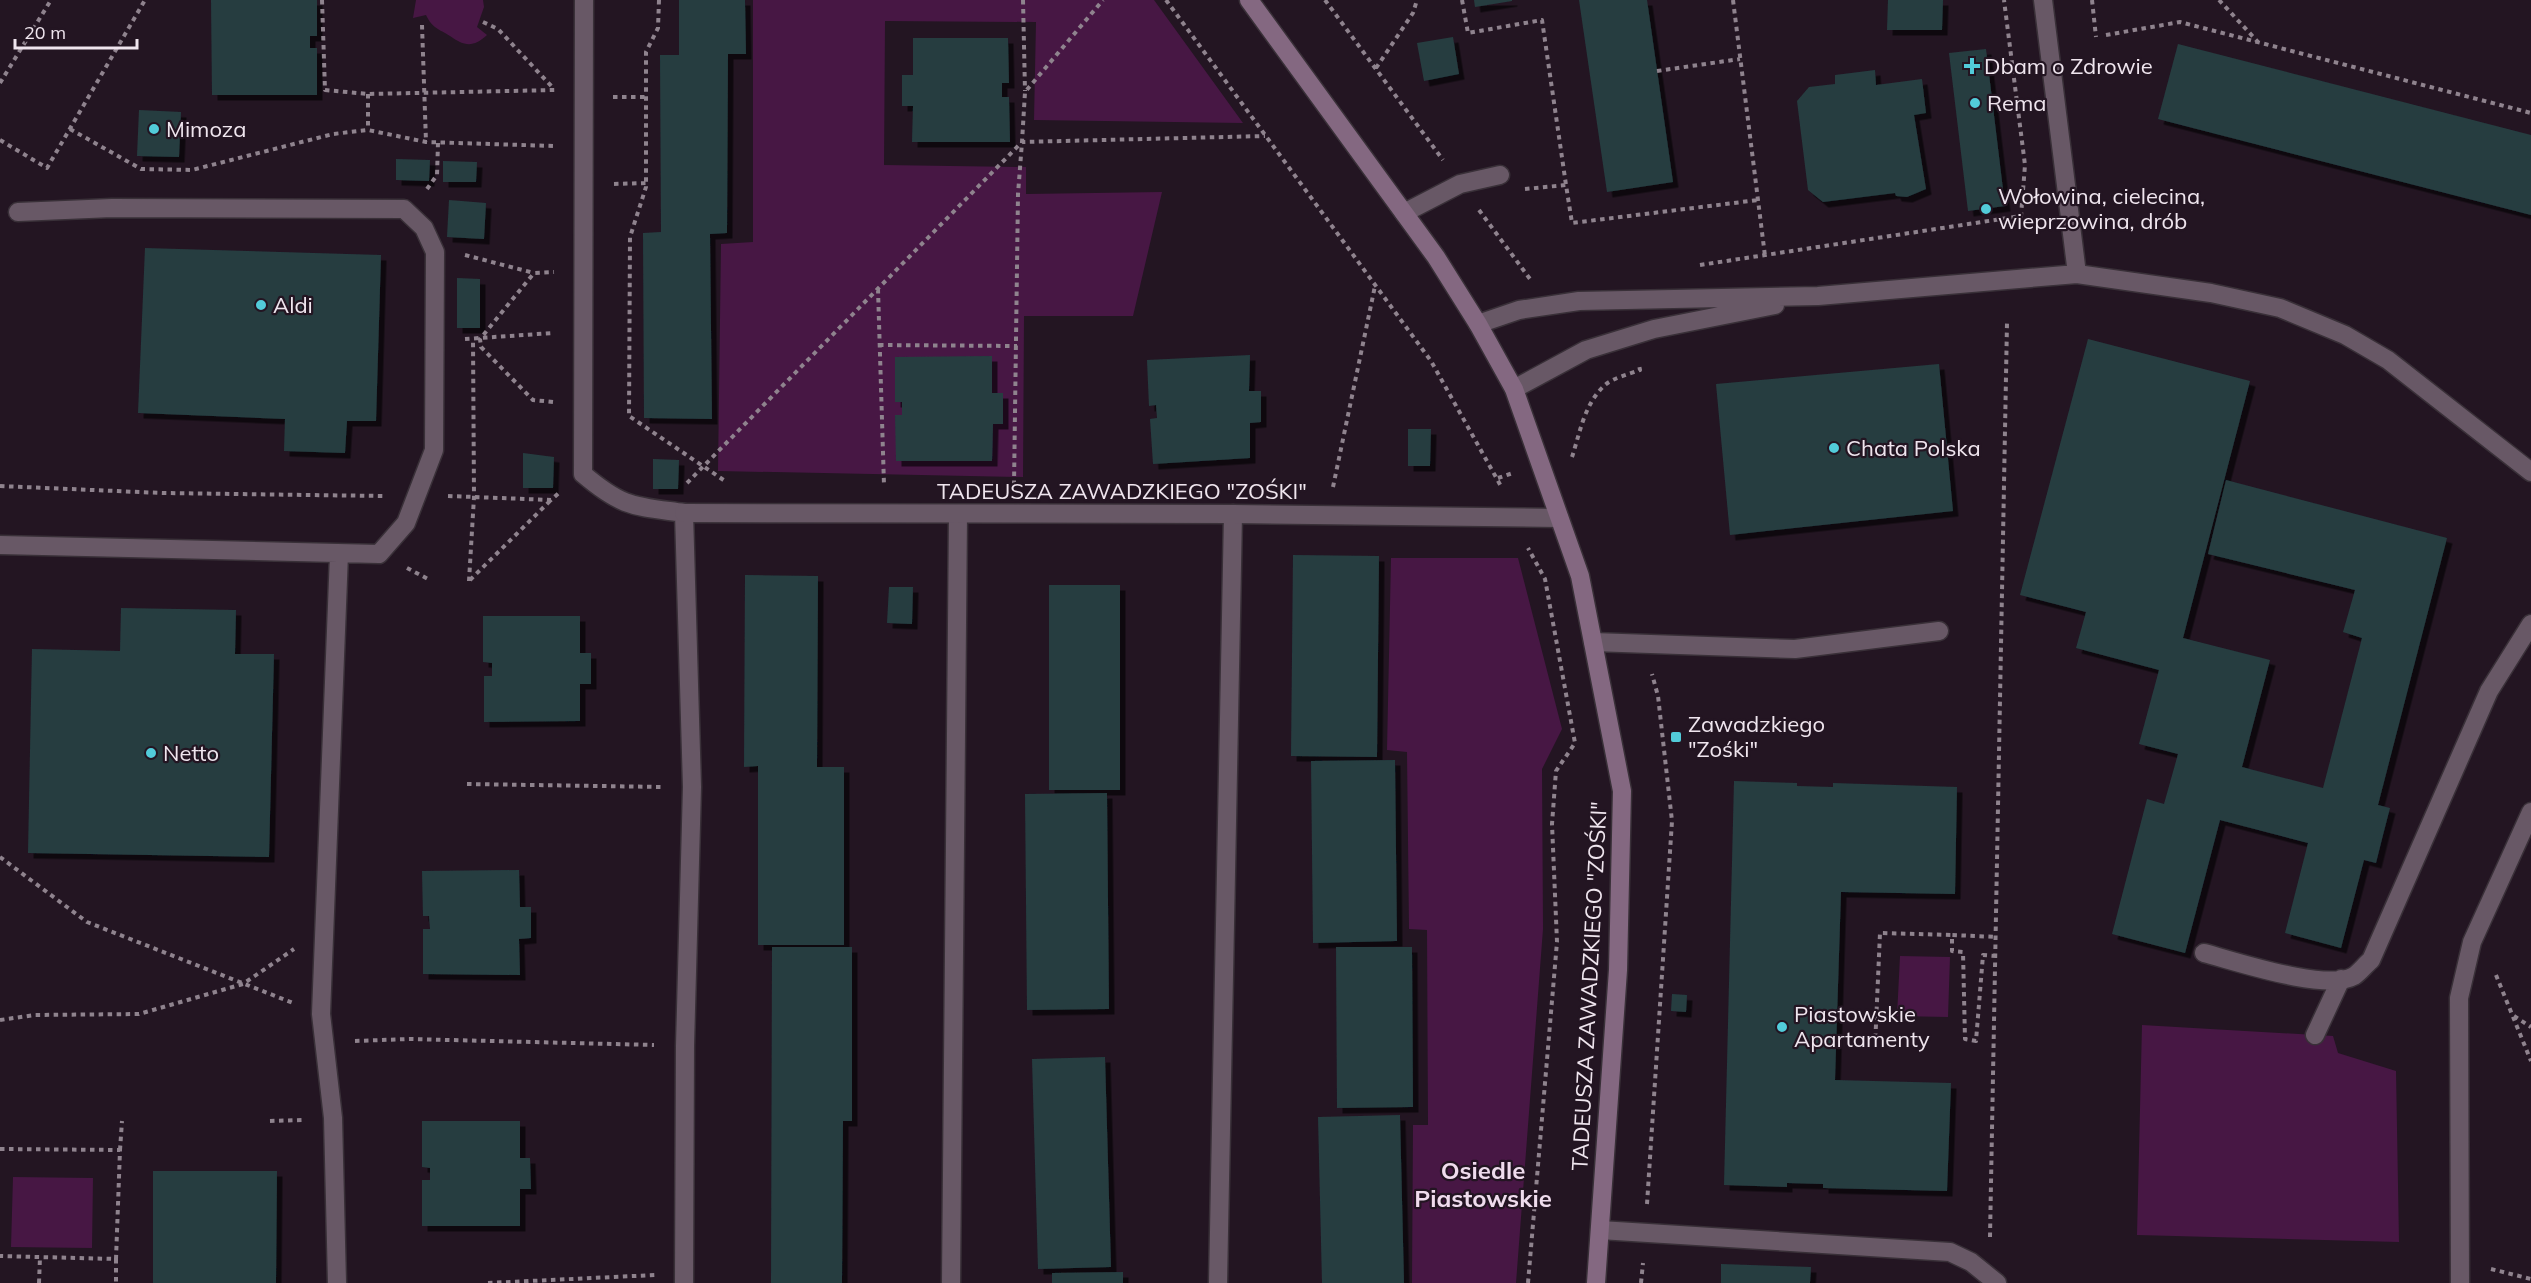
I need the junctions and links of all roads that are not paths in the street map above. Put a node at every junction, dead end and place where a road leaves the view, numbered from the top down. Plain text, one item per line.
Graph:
1 (584, 0) edge
2 (1249, 0) edge
3 (2043, 0) edge
4 (1500, 175) dead end
5 (18, 212) dead end
6 (1404, 213) junction
7 (2077, 274) junction
8 (1818, 296) junction
9 (1478, 324) junction
10 (1514, 389) junction
11 (2531, 472) edge
12 (684, 513) junction
13 (958, 514) junction
14 (1233, 514) junction
15 (1559, 518) junction
16 (0, 545) edge
17 (339, 554) junction
18 (2531, 624) edge
19 (1939, 631) dead end
20 (1593, 642) junction
21 (2531, 812) edge
22 (2204, 953) dead end
23 (2341, 979) junction
24 (2315, 1035) dead end
25 (1600, 1230) junction
26 (684, 1278) edge
27 (1994, 1279) edge
28 (337, 1283) edge
29 (951, 1283) edge
30 (1218, 1283) edge
31 (1596, 1283) edge
32 (2460, 1283) edge

1 - 12 street, TADEUSZA ZAWADZKIEGO "ZOŚKI"
2 - 6 street, TADEUSZA ZAWADZKIEGO "ZOŚKI"
3 - 7 street
4 - 6 street
5 - 17 street
6 - 9 street, TADEUSZA ZAWADZKIEGO "ZOŚKI"
7 - 8 street
7 - 11 street
8 - 9 street
8 - 10 street
9 - 10 street, TADEUSZA ZAWADZKIEGO "ZOŚKI"
10 - 15 street, TADEUSZA ZAWADZKIEGO "ZOŚKI"
12 - 13 street, TADEUSZA ZAWADZKIEGO "ZOŚKI"
12 - 26 street
13 - 14 street, TADEUSZA ZAWADZKIEGO "ZOŚKI"
13 - 29 street
14 - 15 street, TADEUSZA ZAWADZKIEGO "ZOŚKI"
14 - 30 street
15 - 20 street, TADEUSZA ZAWADZKIEGO "ZOŚKI"
16 - 17 street
17 - 28 street
18 - 23 street
19 - 20 street
20 - 25 street, TADEUSZA ZAWADZKIEGO "ZOŚKI"
21 - 32 street
22 - 23 street
23 - 24 street
25 - 27 street
25 - 31 street, TADEUSZA ZAWADZKIEGO "ZOŚKI"

